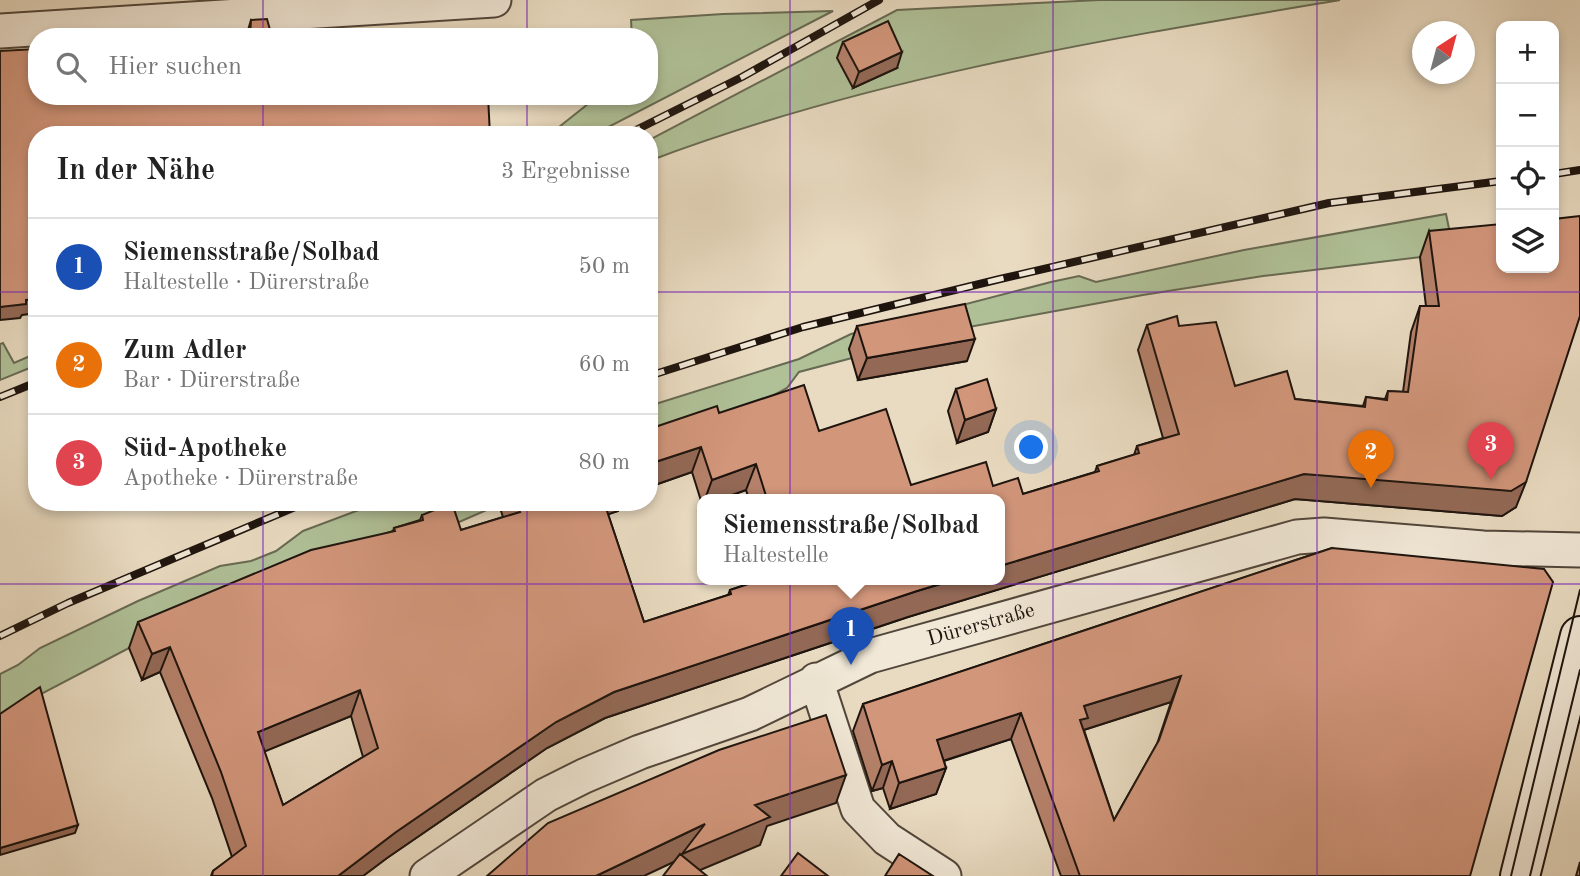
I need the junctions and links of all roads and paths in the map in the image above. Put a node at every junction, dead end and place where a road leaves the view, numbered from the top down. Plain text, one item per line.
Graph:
1 (494, 0) edge
2 (48, 28) edge
3 (28, 29) edge
4 (0, 31) edge
5 (1580, 550) edge
6 (1580, 636) edge
7 (816, 680) junction
8 (427, 876) edge
9 (944, 876) edge
10 (1520, 876) edge

1 - 2 street
3 - 4 street
5 - 7 street, Dürerstraße
6 - 10 street
7 - 8 street, Dürerstraße
7 - 9 street

